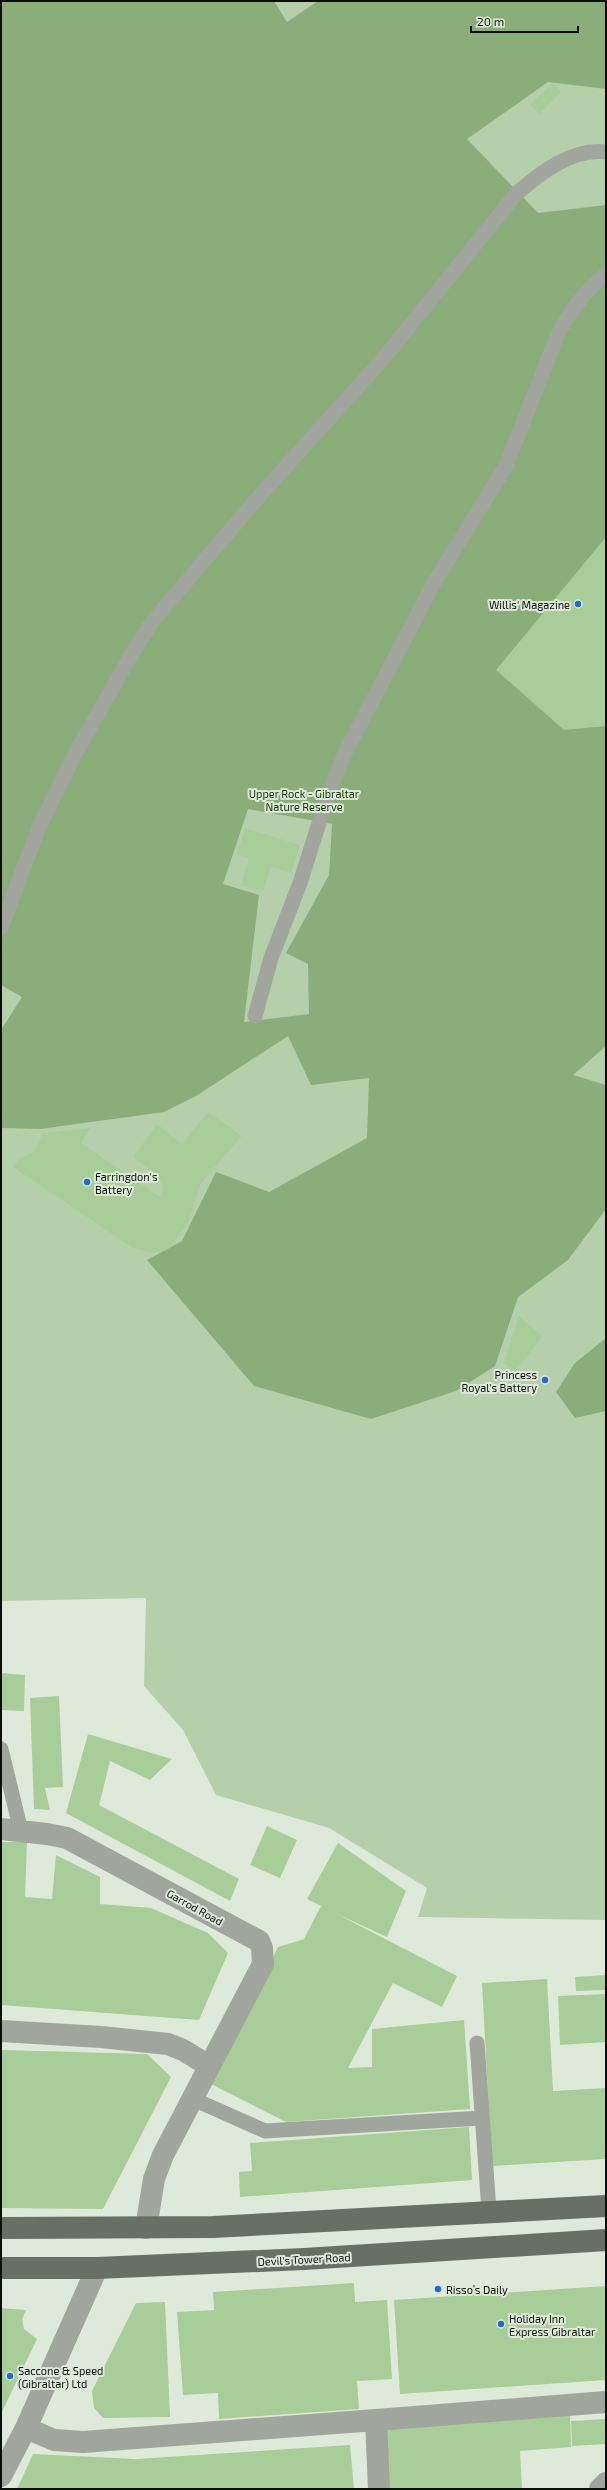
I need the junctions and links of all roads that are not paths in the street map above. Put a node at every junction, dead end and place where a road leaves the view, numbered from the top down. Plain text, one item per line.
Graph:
1 (606, 152) edge
2 (606, 274) edge
3 (1, 928) edge
4 (255, 1016) dead end
5 (1, 1749) edge
6 (11, 1830) edge
7 (1, 2031) edge
8 (477, 2043) dead end
9 (209, 2066) junction
10 (193, 2100) junction
11 (482, 2118) junction
12 (606, 2206) edge
13 (489, 2211) junction
14 (1, 2228) edge
15 (146, 2228) junction
16 (606, 2240) edge
17 (1, 2268) edge
18 (97, 2268) junction
19 (606, 2402) edge
20 (376, 2420) junction
21 (26, 2428) junction
22 (1, 2476) edge
23 (606, 2483) edge
24 (379, 2489) edge
25 (600, 2489) edge

1 - 3 lane
2 - 4 lane
5 - 6 lane
6 - 9 street, Garrod Road
7 - 9 street
8 - 11 lane
9 - 10 street, Garrod Road
10 - 11 lane
10 - 15 street, Garrod Road
11 - 13 lane
12 - 13 main road
13 - 15 main road
14 - 15 main road
16 - 18 main road, Devil's Tower Road
17 - 18 main road, Devil's Tower Road
18 - 21 street
19 - 20 street
20 - 21 street
20 - 24 street
21 - 22 street
23 - 25 street

